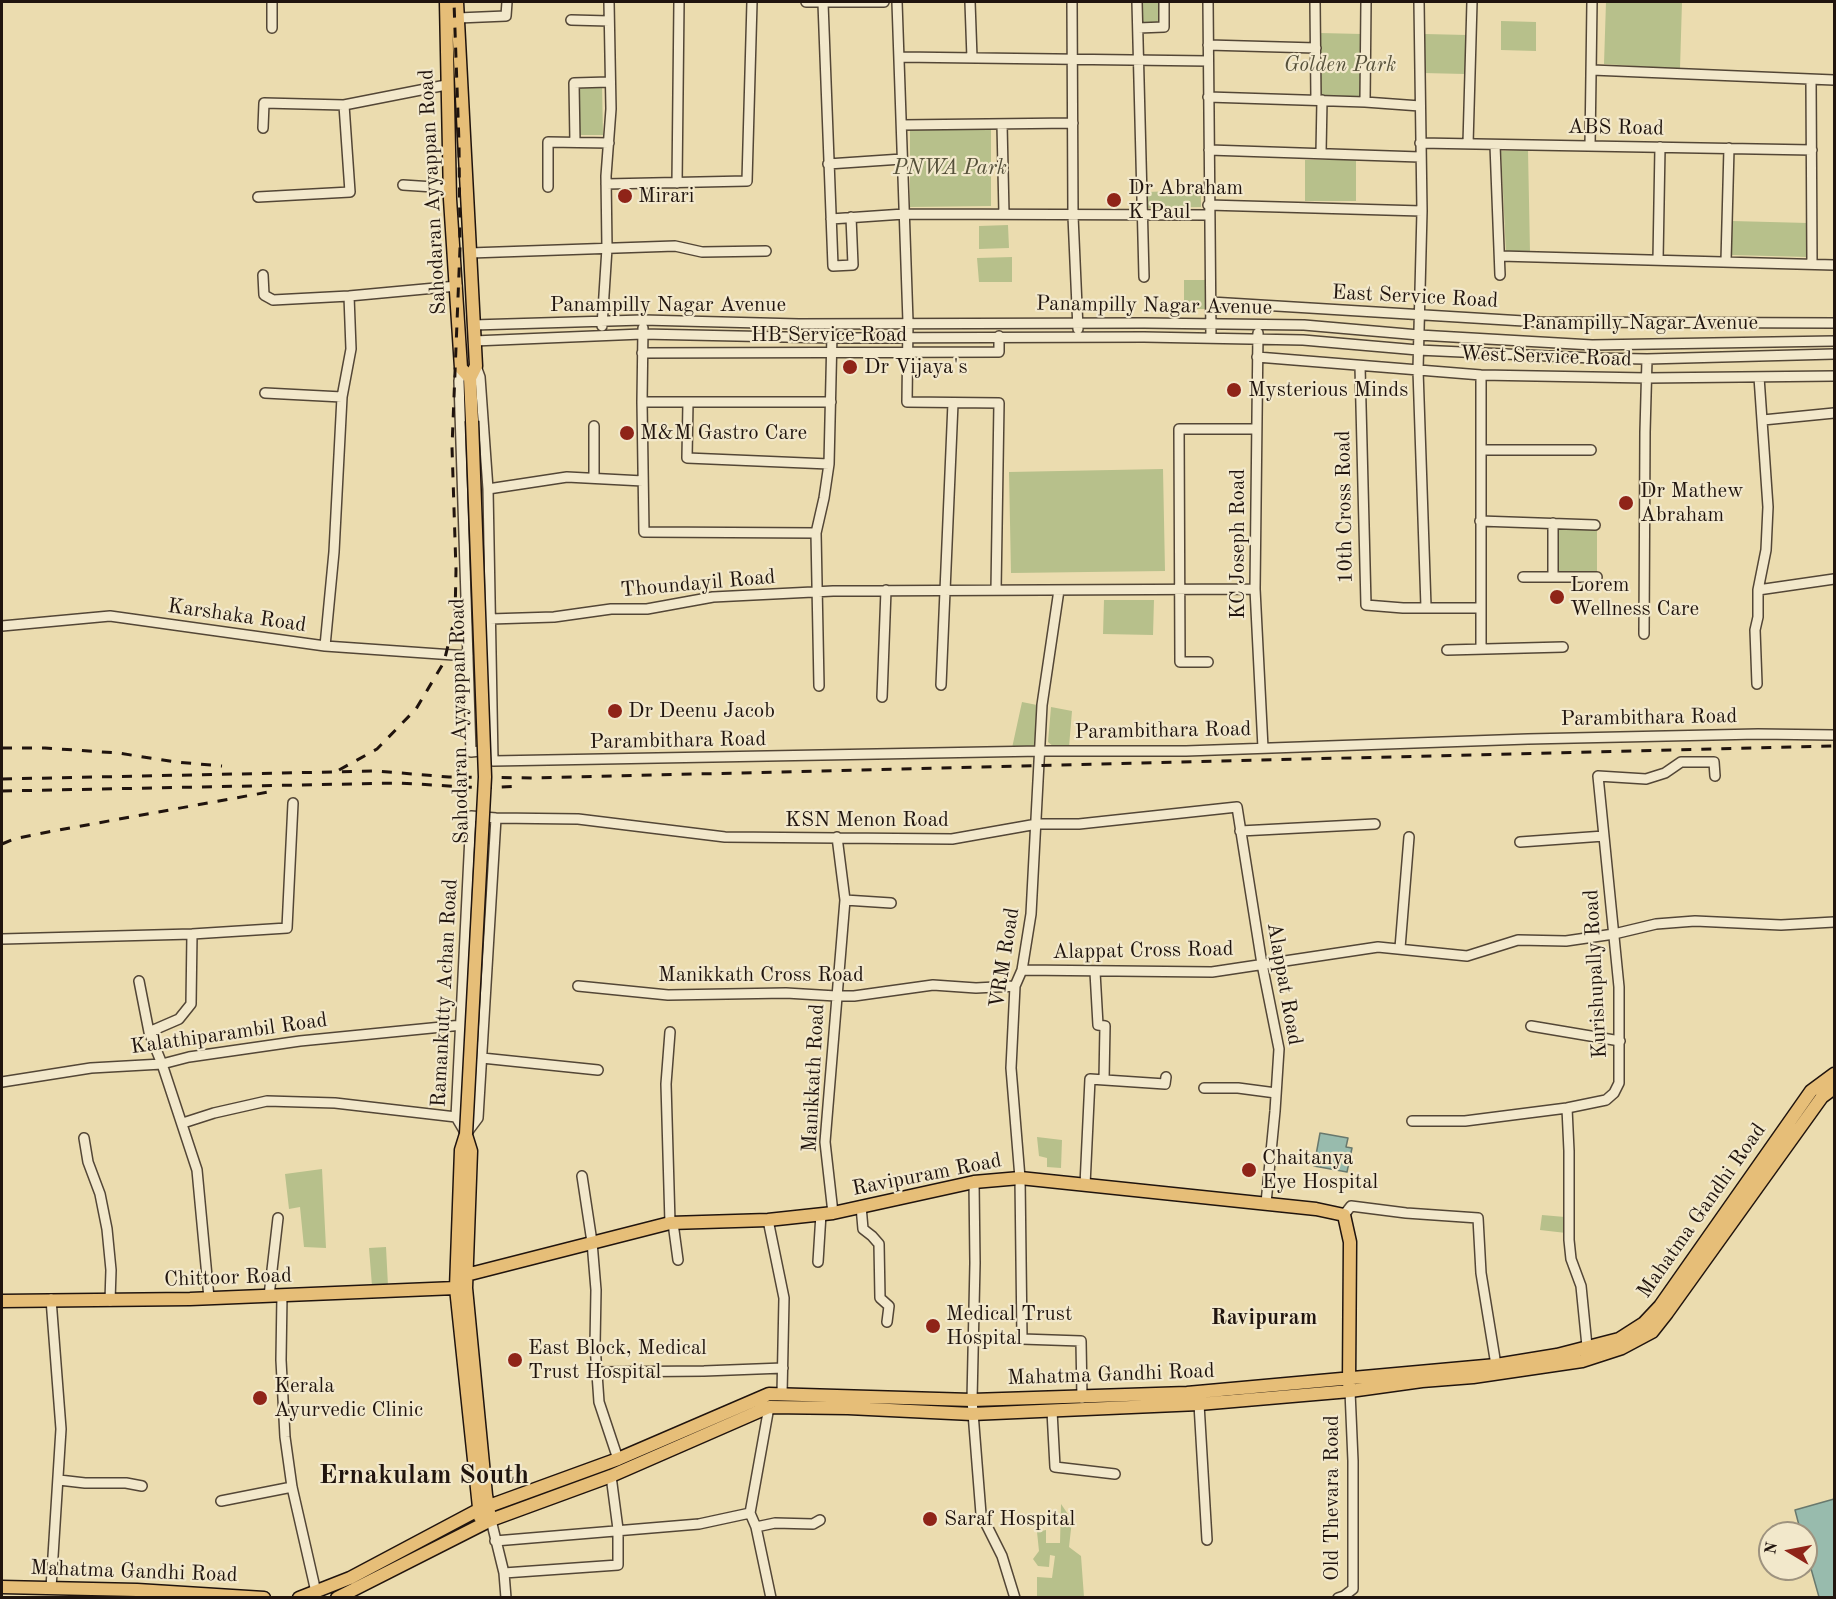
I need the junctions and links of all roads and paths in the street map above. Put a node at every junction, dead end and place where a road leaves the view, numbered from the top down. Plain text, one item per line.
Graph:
1 (272, 2) edge
2 (446, 2) edge
3 (457, 2) edge
4 (507, 2) edge
5 (609, 2) edge
6 (679, 2) edge
7 (752, 2) edge
8 (806, 2) edge
9 (884, 2) edge
10 (897, 2) edge
11 (970, 2) edge
12 (1072, 2) edge
13 (1137, 2) edge
14 (1164, 2) edge
15 (1208, 2) edge
16 (1315, 2) edge
17 (1366, 2) edge
18 (1419, 2) edge
19 (1472, 2) edge
20 (1592, 2) edge
21 (823, 3) edge
22 (458, 18) junction
23 (571, 20) dead end
24 (609, 21) junction
25 (272, 28) dead end
26 (1138, 28) junction
27 (1208, 45) junction
28 (1316, 48) junction
29 (900, 57) junction
30 (972, 58) junction
31 (1072, 60) junction
32 (1138, 61) junction
33 (1208, 61) junction
34 (1592, 70) junction
35 (1811, 80) junction
36 (1834, 80) edge
37 (609, 82) junction
38 (446, 85) junction
39 (1208, 97) junction
40 (1319, 100) junction
41 (1365, 102) junction
42 (344, 105) junction
43 (1420, 106) junction
44 (1073, 123) junction
45 (1002, 124) junction
46 (902, 125) junction
47 (263, 128) dead end
48 (575, 142) junction
49 (609, 143) junction
50 (1420, 143) junction
51 (1468, 144) junction
52 (1496, 145) junction
53 (1590, 146) junction
54 (1660, 147) junction
55 (1729, 148) junction
56 (1209, 150) junction
57 (1812, 150) junction
58 (1321, 153) junction
59 (1420, 157) junction
60 (902, 159) junction
61 (828, 164) junction
62 (677, 183) junction
63 (606, 184) junction
64 (403, 185) dead end
65 (548, 188) dead end
66 (449, 193) junction
67 (468, 196) junction
68 (258, 197) dead end
69 (1208, 205) junction
70 (1422, 211) junction
71 (904, 214) junction
72 (1004, 214) junction
73 (1209, 215) junction
74 (1073, 216) junction
75 (1143, 216) junction
76 (851, 218) junction
77 (831, 219) junction
78 (607, 248) junction
79 (766, 251) dead end
80 (470, 254) junction
81 (1500, 255) junction
82 (1658, 260) junction
83 (1726, 261) junction
84 (1812, 264) junction
85 (1834, 265) edge
86 (263, 275) dead end
87 (1500, 275) dead end
88 (1144, 277) dead end
89 (457, 286) junction
90 (349, 296) junction
91 (1210, 302) junction
92 (1419, 315) junction
93 (643, 320) junction
94 (602, 321) junction
95 (459, 322) junction
96 (908, 322) junction
97 (1834, 322) edge
98 (831, 323) junction
99 (1077, 323) junction
100 (1210, 324) junction
101 (473, 325) junction
102 (1258, 325) junction
103 (601, 334) junction
104 (642, 334) junction
105 (1419, 335) junction
106 (908, 336) junction
107 (999, 336) junction
108 (1078, 337) junction
109 (832, 338) junction
110 (1211, 338) junction
111 (1258, 339) junction
112 (474, 341) junction
113 (1834, 341) edge
114 (1418, 350) junction
115 (642, 353) junction
116 (908, 353) junction
117 (832, 354) junction
118 (1834, 354) edge
119 (1257, 357) junction
120 (1748, 357) junction
121 (1647, 359) junction
122 (476, 366) junction
123 (1360, 366) junction
124 (461, 368) junction
125 (1418, 370) junction
126 (1480, 375) junction
127 (1834, 376) edge
128 (1759, 377) junction
129 (470, 378) junction
130 (1647, 378) junction
131 (1749, 378) junction
132 (265, 393) dead end
133 (342, 398) junction
134 (642, 402) junction
135 (688, 402) junction
136 (831, 402) junction
137 (953, 403) junction
138 (1834, 413) edge
139 (1763, 420) junction
140 (594, 426) dead end
141 (1256, 429) junction
142 (1481, 450) junction
143 (1591, 450) dead end
144 (829, 464) junction
145 (594, 478) junction
146 (643, 482) junction
147 (488, 489) junction
148 (1480, 521) junction
149 (1553, 523) junction
150 (1595, 525) dead end
151 (816, 533) junction
152 (1553, 576) junction
153 (1523, 577) dead end
154 (1597, 577) dead end
155 (1834, 579) edge
156 (1181, 589) junction
157 (1255, 589) junction
158 (886, 590) junction
159 (996, 590) junction
160 (1059, 590) junction
161 (1758, 590) junction
162 (945, 591) junction
163 (818, 592) junction
164 (1426, 607) junction
165 (1479, 608) junction
166 (490, 619) junction
167 (2, 626) edge
168 (1644, 634) dead end
169 (325, 646) junction
170 (1563, 647) dead end
171 (1481, 649) junction
172 (1447, 650) dead end
173 (468, 656) junction
174 (1208, 662) dead end
175 (1757, 684) dead end
176 (941, 685) dead end
177 (819, 686) dead end
178 (882, 697) dead end
179 (1834, 735) edge
180 (1263, 748) junction
181 (493, 750) junction
182 (1041, 751) junction
183 (1715, 776) dead end
184 (293, 803) dead end
185 (1237, 807) joint
186 (471, 816) joint
187 (496, 818) junction
188 (1036, 824) junction
189 (1375, 824) dead end
190 (1240, 831) junction
191 (1604, 836) junction
192 (837, 837) junction
193 (1409, 837) dead end
194 (1520, 842) dead end
195 (845, 900) junction
196 (891, 903) dead end
197 (1834, 922) edge
198 (192, 934) junction
199 (1614, 934) junction
200 (2, 939) edge
201 (1400, 948) junction
202 (1262, 964) junction
203 (1022, 970) junction
204 (1095, 972) junction
205 (139, 981) dead end
206 (578, 986) dead end
207 (1015, 986) junction
208 (836, 996) junction
209 (462, 1025) junction
210 (1531, 1026) dead end
211 (149, 1032) junction
212 (670, 1032) dead end
213 (1620, 1041) junction
214 (482, 1058) junction
215 (162, 1064) junction
216 (598, 1071) dead end
217 (1834, 1074) edge
218 (1104, 1080) junction
219 (1166, 1081) dead end
220 (2, 1083) edge
221 (1204, 1088) dead end
222 (1834, 1088) edge
223 (1276, 1093) junction
224 (1567, 1108) junction
225 (456, 1117) junction
226 (1412, 1121) dead end
227 (183, 1123) junction
228 (466, 1134) junction
229 (84, 1138) dead end
230 (582, 1176) dead end
231 (1020, 1178) junction
232 (974, 1182) junction
233 (1085, 1185) junction
234 (1266, 1203) junction
235 (861, 1206) junction
236 (827, 1214) junction
237 (1344, 1215) junction
238 (278, 1218) dead end
239 (768, 1220) junction
240 (671, 1223) junction
241 (592, 1242) junction
242 (678, 1260) dead end
243 (818, 1262) dead end
244 (466, 1275) junction
245 (456, 1288) junction
246 (282, 1295) junction
247 (269, 1296) junction
248 (209, 1298) junction
249 (51, 1299) junction
250 (2, 1301) edge
251 (110, 1301) junction
252 (887, 1322) dead end
253 (1648, 1327) junction
254 (1587, 1347) junction
255 (1496, 1365) junction
256 (783, 1368) junction
257 (597, 1372) junction
258 (1349, 1385) junction
259 (782, 1394) junction
260 (1082, 1398) junction
261 (972, 1400) junction
262 (1199, 1404) junction
263 (769, 1407) junction
264 (1052, 1411) junction
265 (972, 1414) junction
266 (618, 1459) junction
267 (1115, 1474) dead end
268 (611, 1476) junction
269 (59, 1480) junction
270 (142, 1486) dead end
271 (292, 1487) junction
272 (221, 1501) dead end
273 (483, 1508) junction
274 (750, 1513) junction
275 (820, 1520) dead end
276 (486, 1522) junction
277 (756, 1527) junction
278 (618, 1529) junction
279 (1207, 1540) dead end
280 (495, 1541) junction
281 (504, 1573) junction
282 (2, 1587) edge
283 (316, 1592) junction
284 (50, 1593) edge
285 (264, 1598) edge
286 (299, 1598) edge
287 (337, 1598) edge
288 (506, 1598) edge
289 (771, 1598) edge
290 (1015, 1598) edge
291 (1338, 1598) edge

1 - 25 street
2 - 38 main road, Sahodaran Ayyappan Road
3 - 22 main road, Sahodaran Ayyappan Road
4 - 22 street
5 - 24 street
6 - 62 street
7 - 62 street
8 - 21 street
9 - 21 street
10 - 29 street
11 - 30 street
12 - 31 street
13 - 26 street
14 - 26 street
15 - 27 street
16 - 28 street
17 - 41 street
18 - 43 street
19 - 51 street
20 - 34 street
21 - 61 street
22 - 67 main road, Sahodaran Ayyappan Road
23 - 24 street
24 - 37 street
26 - 32 street
27 - 28 street
27 - 33 street
28 - 40 street
29 - 30 street
29 - 46 street
30 - 31 street
31 - 32 street
31 - 44 street
32 - 33 street
32 - 75 street
33 - 39 street
34 - 35 street
34 - 53 street
35 - 36 street
35 - 57 street
37 - 48 street
37 - 49 street
38 - 42 street
38 - 66 main road, Sahodaran Ayyappan Road
39 - 40 street
39 - 56 street
40 - 41 street
40 - 58 street
41 - 43 street
42 - 47 street
42 - 68 street
43 - 50 street
44 - 45 street
44 - 74 street
45 - 46 street
45 - 72 street
46 - 60 street
48 - 49 street
48 - 65 street
49 - 63 street
50 - 51 street, ABS Road
50 - 59 street
51 - 52 street, ABS Road
52 - 53 street, ABS Road
52 - 81 street
53 - 54 street, ABS Road
54 - 55 street, ABS Road
54 - 82 street
55 - 57 street, ABS Road
55 - 83 street
56 - 58 street
56 - 69 street
57 - 84 street
58 - 59 street
59 - 70 street
60 - 61 street
60 - 71 street
61 - 77 street
62 - 63 street
63 - 78 street
64 - 66 street
66 - 67 main road
66 - 89 main road, Sahodaran Ayyappan Road
67 - 80 main road, Sahodaran Ayyappan Road
69 - 70 street
69 - 73 street
70 - 92 street
71 - 72 street
71 - 76 street
71 - 96 street
72 - 74 street
73 - 75 street
73 - 91 street
74 - 75 street
74 - 99 street
75 - 88 street
76 - 77 street
76 - 77 street
78 - 79 street
78 - 80 street
78 - 94 street
80 - 101 main road, Sahodaran Ayyappan Road
81 - 82 street
81 - 87 street
82 - 83 street
83 - 84 street
84 - 85 street
86 - 90 street
89 - 90 street
89 - 95 main road, Sahodaran Ayyappan Road
90 - 133 street
91 - 92 street, East Service Road
91 - 100 street
92 - 97 street, East Service Road
92 - 105 street
93 - 94 street, Panampilly Nagar Avenue
93 - 98 street, Panampilly Nagar Avenue
93 - 104 street
94 - 101 street, Panampilly Nagar Avenue
94 - 103 street
95 - 112 main road
95 - 124 main road, Sahodaran Ayyappan Road
96 - 98 street, Panampilly Nagar Avenue
96 - 99 street, Panampilly Nagar Avenue
96 - 106 street
98 - 109 street
99 - 100 street, Panampilly Nagar Avenue
99 - 108 street
100 - 102 street, Panampilly Nagar Avenue
100 - 110 street
101 - 112 main road, Sahodaran Ayyappan Road
102 - 105 street, Panampilly Nagar Avenue
102 - 111 street, KC Joseph Road
103 - 104 street, Panampilly Nagar Avenue
103 - 112 street, Panampilly Nagar Avenue
104 - 109 street, Panampilly Nagar Avenue
104 - 115 street
105 - 113 street, Panampilly Nagar Avenue
105 - 114 street
106 - 107 street, Panampilly Nagar Avenue
106 - 109 street, Panampilly Nagar Avenue
106 - 116 street
107 - 108 street, Panampilly Nagar Avenue
107 - 116 street, HB Service Road
108 - 110 street, Panampilly Nagar Avenue
109 - 117 street
110 - 111 street, Panampilly Nagar Avenue
111 - 114 street, Panampilly Nagar Avenue
111 - 119 street, KC Joseph Road
112 - 122 main road, Sahodaran Ayyappan Road
114 - 121 street, Panampilly Nagar Avenue
114 - 125 street
115 - 117 street, HB Service Road
115 - 134 street
116 - 117 street, HB Service Road
116 - 137 street
117 - 136 street
118 - 120 street, Panampilly Nagar Avenue
119 - 123 street, West Service Road
119 - 141 street, KC Joseph Road
120 - 121 street, Panampilly Nagar Avenue
120 - 131 street
121 - 130 street
122 - 129 main road, Sahodaran Ayyappan Road
122 - 147 street
123 - 125 street, West Service Road
123 - 164 street, 10th Cross Road
124 - 129 main road
124 - 173 street
125 - 126 street, West Service Road
125 - 164 street
126 - 130 street, West Service Road
126 - 142 street
127 - 128 street, West Service Road
128 - 131 street, West Service Road
128 - 139 street
129 - 228 main road, Sahodaran Ayyappan Road, bridge
130 - 131 street, West Service Road
130 - 168 street
132 - 133 street
133 - 169 street
134 - 135 street
134 - 146 street
135 - 136 street
135 - 144 street
136 - 144 street
137 - 159 street
137 - 162 street
138 - 139 street
139 - 161 street
140 - 145 street
141 - 156 street
141 - 157 street, KC Joseph Road
142 - 143 street
142 - 148 street
144 - 151 street
145 - 146 street
145 - 147 street
146 - 151 street
147 - 166 street
148 - 149 street
148 - 165 street
149 - 150 street
149 - 152 street
151 - 163 street
152 - 153 street
152 - 154 street
155 - 161 street
156 - 157 street, Thoundayil Road
156 - 160 street, Thoundayil Road
156 - 174 street
157 - 180 street, KC Joseph Road
158 - 162 street, Thoundayil Road
158 - 163 street, Thoundayil Road
158 - 178 street
159 - 160 street, Thoundayil Road
159 - 162 street, Thoundayil Road
160 - 182 street, VRM Road
161 - 175 street
162 - 176 street
163 - 166 street, Thoundayil Road
163 - 177 street
164 - 165 street, 10th Cross Road
165 - 171 street
166 - 181 street
167 - 169 street, Karshaka Road
169 - 173 street, Karshaka Road
170 - 171 street
171 - 172 street
173 - 181 street
179 - 180 street, Parambithara Road
180 - 182 street, Parambithara Road
181 - 182 street, Parambithara Road
182 - 188 street, VRM Road
183 - 191 street, Kurishupally Road
184 - 198 street
185 - 188 street, KSN Menon Road
185 - 190 street, Alappat Road
186 - 187 street, KSN Menon Road
186 - 209 street, Ramankutty Achan Road
187 - 192 street, KSN Menon Road
187 - 214 street
188 - 192 street, KSN Menon Road
188 - 203 street, VRM Road
189 - 190 street
190 - 202 street, Alappat Road
191 - 194 street
191 - 199 street, Kurishupally Road
192 - 195 street, Manikkath Road
193 - 201 street
195 - 196 street
195 - 208 street, Manikkath Road
197 - 199 street, Alappat Cross Road
198 - 200 street
198 - 211 street
199 - 201 street, Alappat Cross Road
199 - 213 street, Kurishupally Road
201 - 202 street, Alappat Cross Road
202 - 204 street, Alappat Cross Road
202 - 223 street, Alappat Road
203 - 204 street, Alappat Cross Road
203 - 207 street, VRM Road
204 - 218 street
205 - 211 street
206 - 208 street, Manikkath Cross Road
207 - 208 street, Manikkath Cross Road
207 - 231 street, VRM Road
208 - 236 street, Manikkath Road
209 - 215 street, Kalathiparambil Road
209 - 225 street, Ramankutty Achan Road
210 - 213 street
211 - 215 street
212 - 240 street
213 - 224 street, Kurishupally Road
214 - 216 street
214 - 228 street
215 - 220 street, Kalathiparambil Road
215 - 227 street
217 - 253 main road, Mahatma Gandhi Road
218 - 219 street
218 - 233 street
221 - 223 street
222 - 253 main road, Mahatma Gandhi Road
223 - 234 street, Alappat Road
224 - 226 street
224 - 254 street
225 - 227 street
225 - 228 street, Ramankutty Achan Road
227 - 248 street
228 - 244 main road, Sahodaran Ayyappan Road
228 - 245 main road, Sahodaran Ayyappan Road
229 - 251 street
230 - 241 street
231 - 232 main road, Ravipuram Road
231 - 233 main road, Ravipuram Road
231 - 260 street, VRM Road
232 - 235 main road, Ravipuram Road
232 - 261 street
233 - 234 main road, Ravipuram Road
234 - 237 main road, Ravipuram Road
235 - 236 main road, Ravipuram Road
235 - 252 street
236 - 239 main road, Ravipuram Road
236 - 243 street, Manikkath Road
237 - 255 street
237 - 258 main road
238 - 247 street
239 - 240 main road, Ravipuram Road
239 - 256 street
240 - 241 main road, Ravipuram Road
240 - 242 street
241 - 244 main road, Ravipuram Road
241 - 257 street
244 - 273 main road, Sahodaran Ayyappan Road
245 - 246 main road, Chittoor Road
245 - 273 main road, Sahodaran Ayyappan Road
246 - 247 main road, Chittoor Road
246 - 271 street
247 - 248 main road, Chittoor Road
248 - 251 main road, Chittoor Road
249 - 250 main road, Chittoor Road
249 - 251 main road, Chittoor Road
249 - 269 street
253 - 254 main road, Mahatma Gandhi Road
253 - 258 main road, Mahatma Gandhi Road
254 - 255 main road, Mahatma Gandhi Road
255 - 258 main road, Mahatma Gandhi Road
256 - 257 street
256 - 259 street
257 - 266 street
258 - 260 main road, Mahatma Gandhi Road
258 - 262 main road, Mahatma Gandhi Road
258 - 291 street, Old Thevara Road
259 - 261 main road, Mahatma Gandhi Road
259 - 266 main road, Mahatma Gandhi Road
260 - 261 main road, Mahatma Gandhi Road
261 - 265 street
262 - 264 main road, Mahatma Gandhi Road
262 - 279 street
263 - 265 main road, Mahatma Gandhi Road
263 - 268 main road, Mahatma Gandhi Road
263 - 274 street
264 - 265 main road, Mahatma Gandhi Road
264 - 267 street
265 - 290 street
266 - 273 main road, Mahatma Gandhi Road
268 - 276 main road, Mahatma Gandhi Road
268 - 278 street
269 - 270 street
269 - 284 street
271 - 272 street
271 - 283 street
273 - 276 main road
273 - 283 main road, Mahatma Gandhi Road
274 - 277 street
274 - 278 street
275 - 277 street
276 - 280 street
276 - 287 main road, Mahatma Gandhi Road
277 - 289 street
278 - 280 street
278 - 281 street
280 - 281 street
281 - 288 street
282 - 284 main road, Mahatma Gandhi Road
283 - 286 main road, Mahatma Gandhi Road
284 - 285 main road, Mahatma Gandhi Road

